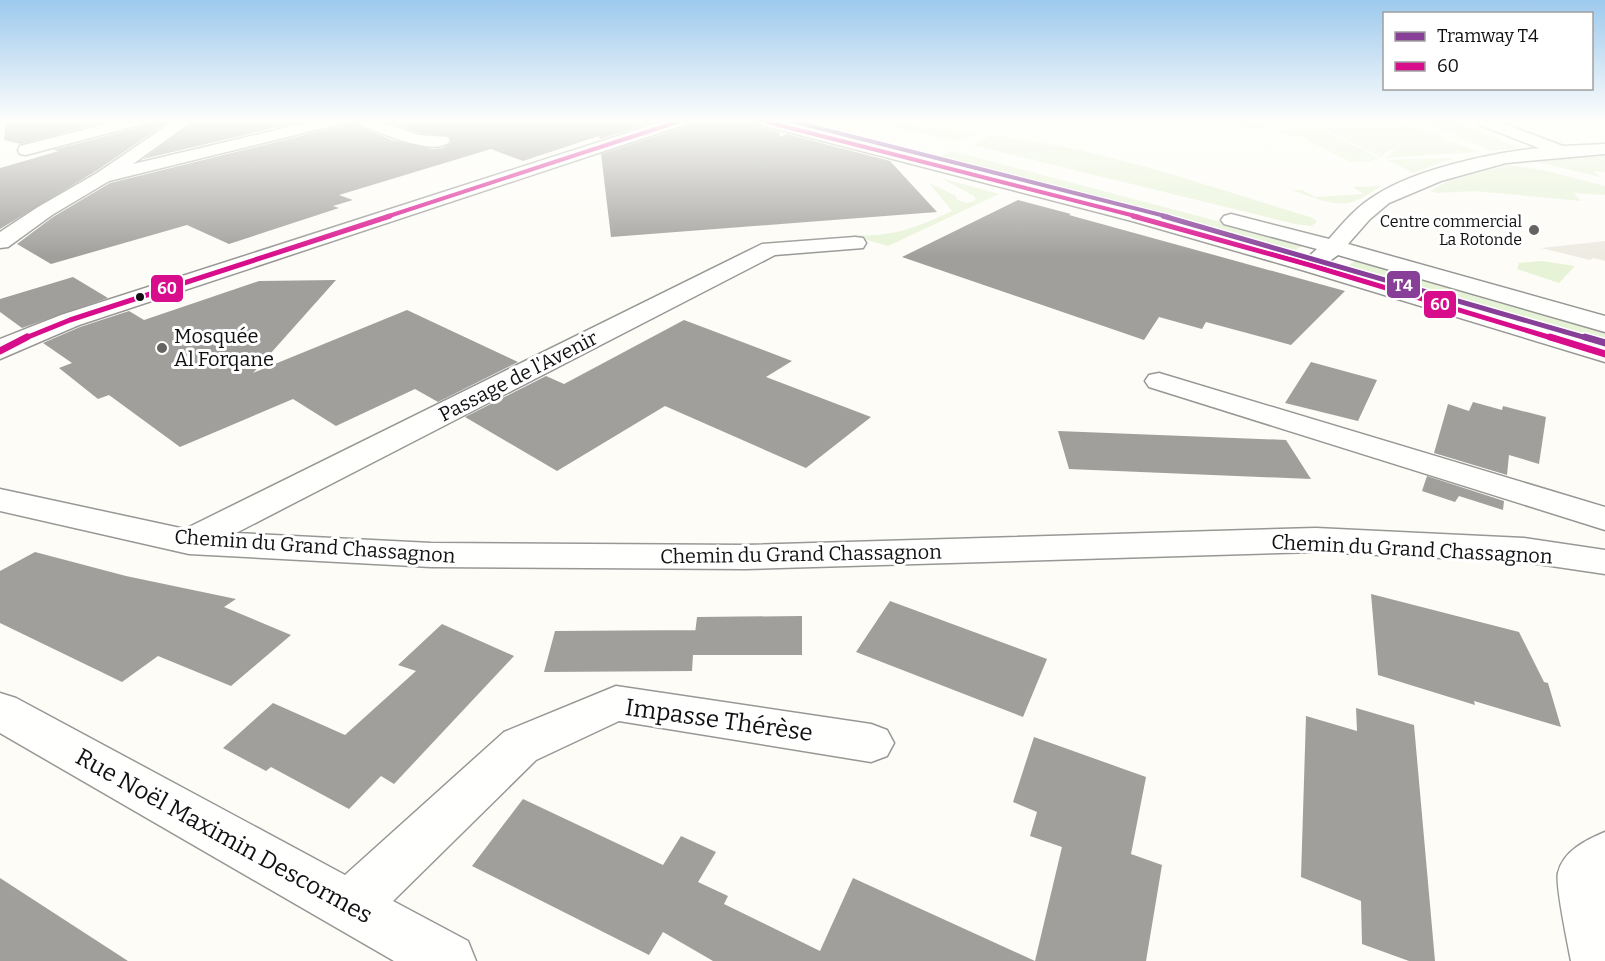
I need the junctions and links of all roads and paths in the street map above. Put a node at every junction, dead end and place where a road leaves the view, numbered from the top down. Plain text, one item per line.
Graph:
1 (118, 167) edge
2 (145, 167) edge
3 (540, 167) edge
4 (948, 167) edge
5 (1024, 167) dead end
6 (1462, 167) edge
7 (103, 177) junction
8 (1174, 205) dead end
9 (45, 211) junction
10 (1208, 214) dead end
11 (0, 223) edge
12 (0, 242) edge
13 (855, 243) dead end
14 (1334, 247) junction
15 (1310, 265) junction
16 (1605, 324) edge
17 (0, 351) edge
18 (1605, 354) edge
19 (1159, 381) dead end
20 (0, 500) edge
21 (1605, 519) edge
22 (189, 542) junction
23 (1605, 562) edge
24 (0, 711) edge
25 (871, 743) dead end
26 (1605, 856) edge
27 (350, 906) junction
28 (448, 961) edge
29 (1599, 961) edge

1 - 7 street
2 - 7 street
3 - 17 street
4 - 15 street
5 - 8 street
6 - 14 street
7 - 9 street
9 - 11 street
9 - 12 street
10 - 14 street
13 - 22 street, Passage de l'Avenir
14 - 15 street
14 - 16 street
15 - 18 street
19 - 21 street
20 - 22 street, Chemin du Grand Chassagnon
22 - 23 street, Chemin du Grand Chassagnon
24 - 27 street, Rue Noël Maximin Descormes
25 - 27 street, Impasse Thérèse
26 - 29 street
27 - 28 street, Rue Noël Maximin Descormes

